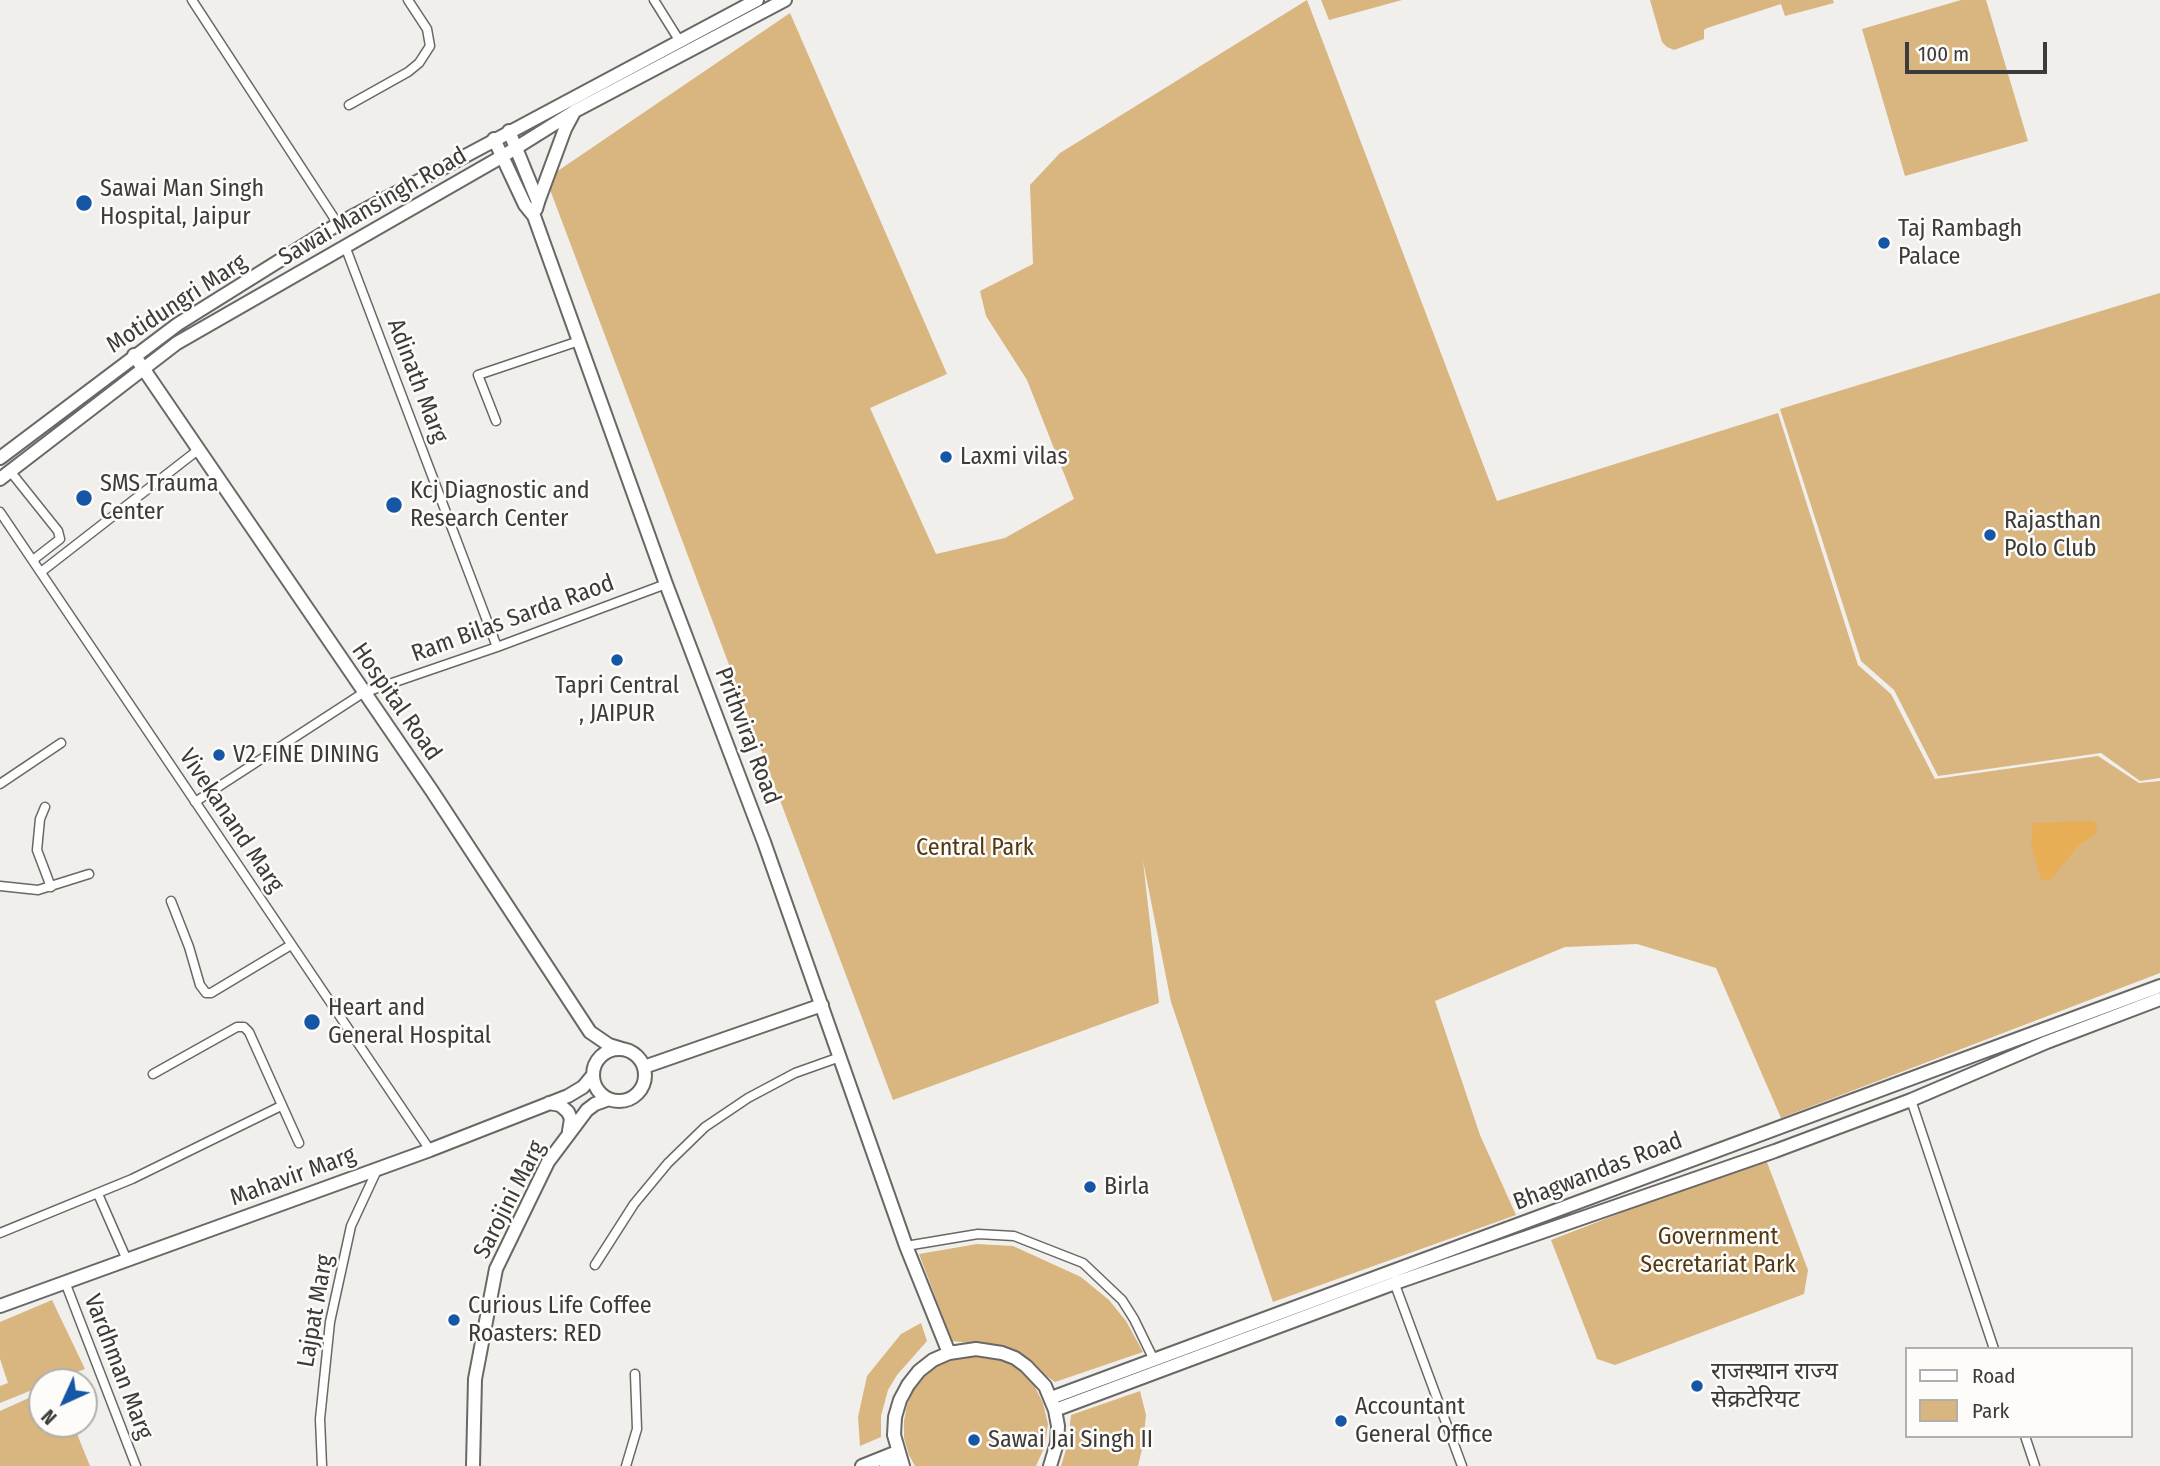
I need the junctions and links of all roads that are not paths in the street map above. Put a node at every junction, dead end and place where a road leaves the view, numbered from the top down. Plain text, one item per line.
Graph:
1 (192, 0) edge
2 (408, 0) edge
3 (654, 0) edge
4 (757, 0) edge
5 (785, 0) edge
6 (679, 40) junction
7 (349, 105) dead end
8 (575, 111) junction
9 (509, 131) junction
10 (494, 139) junction
11 (517, 147) junction
12 (503, 156) junction
13 (538, 202) junction
14 (534, 216) junction
15 (338, 224) junction
16 (345, 246) junction
17 (579, 341) junction
18 (134, 355) junction
19 (144, 367) junction
20 (496, 421) dead end
21 (198, 450) junction
22 (0, 458) edge
23 (5, 475) edge
24 (0, 512) edge
25 (33, 560) junction
26 (41, 572) junction
27 (666, 584) junction
28 (497, 647) junction
29 (363, 693) junction
30 (61, 743) dead end
31 (0, 784) edge
32 (195, 802) junction
33 (45, 807) dead end
34 (89, 874) dead end
35 (0, 886) edge
36 (51, 887) junction
37 (172, 901) dead end
38 (291, 945) junction
39 (2160, 986) edge
40 (2160, 999) edge
41 (822, 1005) junction
42 (590, 1032) junction
43 (622, 1049) junction
44 (840, 1057) junction
45 (599, 1058) junction
46 (644, 1067) junction
47 (152, 1074) dead end
48 (593, 1075) junction
49 (609, 1099) junction
50 (1911, 1100) junction
51 (549, 1103) junction
52 (281, 1106) junction
53 (569, 1132) junction
54 (299, 1143) dead end
55 (430, 1150) junction
56 (378, 1168) junction
57 (98, 1194) junction
58 (0, 1233) edge
59 (906, 1246) junction
60 (127, 1260) junction
61 (595, 1265) dead end
62 (1393, 1278) junction
63 (65, 1282) junction
64 (0, 1306) edge
65 (1993, 1347) edge
66 (949, 1353) junction
67 (1154, 1360) junction
68 (635, 1374) dead end
69 (1053, 1404) junction
70 (2026, 1438) edge
71 (900, 1460) edge
72 (135, 1466) edge
73 (322, 1466) edge
74 (472, 1466) edge
75 (626, 1466) edge
76 (862, 1466) edge
77 (886, 1466) edge
78 (1050, 1466) edge
79 (1462, 1466) edge
80 (2035, 1466) edge

1 - 15 street
2 - 7 street
3 - 6 street
4 - 6 street, Motidungri Marg
5 - 8 street, Sawai Mansingh Road
6 - 9 street, Motidungri Marg
8 - 11 street, Sawai Mansingh Road
8 - 13 street
9 - 10 street, Motidungri Marg
9 - 11 street
10 - 12 street, Prithviraj Road
10 - 15 street, Motidungri Marg
11 - 12 street, Sawai Mansingh Road
11 - 13 street
12 - 14 street, Prithviraj Road
12 - 16 street, Sawai Mansingh Road
13 - 14 street
14 - 17 street, Prithviraj Road
15 - 18 street, Motidungri Marg
16 - 19 street, Sawai Mansingh Road
16 - 28 street, Adinath Marg
17 - 20 street
17 - 27 street, Prithviraj Road
18 - 19 street, Hospital Road
18 - 22 street, Motidungri Marg
19 - 21 street, Hospital Road
19 - 23 street, Sawai Mansingh Road
21 - 26 street
21 - 29 street, Hospital Road
23 - 25 street
24 - 25 street, Vivekanand Marg
25 - 26 street, Vivekanand Marg
26 - 32 street, Vivekanand Marg
27 - 28 street, Ram Bilas Sarda Raod
27 - 41 street, Prithviraj Road
28 - 29 street, Ram Bilas Sarda Raod
29 - 32 street, Ram Bilas Sarda Raod
29 - 42 street, Hospital Road
30 - 31 street
32 - 38 street, Vivekanand Marg
33 - 36 street
34 - 36 street
35 - 36 street
37 - 38 street
38 - 55 street, Vivekanand Marg
39 - 62 street, Bhagwandas Road
40 - 50 street, Bhagwandas Road
41 - 44 street, Prithviraj Road
41 - 46 street
42 - 43 street, Hospital Road
42 - 45 street
43 - 45 street
43 - 46 street
44 - 59 street, Prithviraj Road
44 - 61 street
45 - 48 street
46 - 49 street
47 - 52 street
48 - 49 street
48 - 51 street, Mahavir Marg
49 - 53 street, Sarojini Marg
50 - 62 street, Bhagwandas Road
50 - 65 street
51 - 53 street
51 - 55 street, Mahavir Marg
52 - 54 street
52 - 57 street
53 - 74 street, Sarojini Marg
55 - 56 street, Mahavir Marg
56 - 60 street, Mahavir Marg
56 - 73 street, Lajpat Marg
57 - 58 street
57 - 60 street
59 - 66 street, Prithviraj Road
59 - 67 street
60 - 63 street, Mahavir Marg
62 - 67 street, Bhagwandas Road
62 - 69 street, Bhagwandas Road
62 - 79 street
63 - 64 street, Mahavir Marg
63 - 72 street, Vardhman Marg
66 - 69 street
66 - 71 street
67 - 69 street, Bhagwandas Road
68 - 75 street
69 - 78 street
70 - 80 street
71 - 76 street
71 - 77 street

